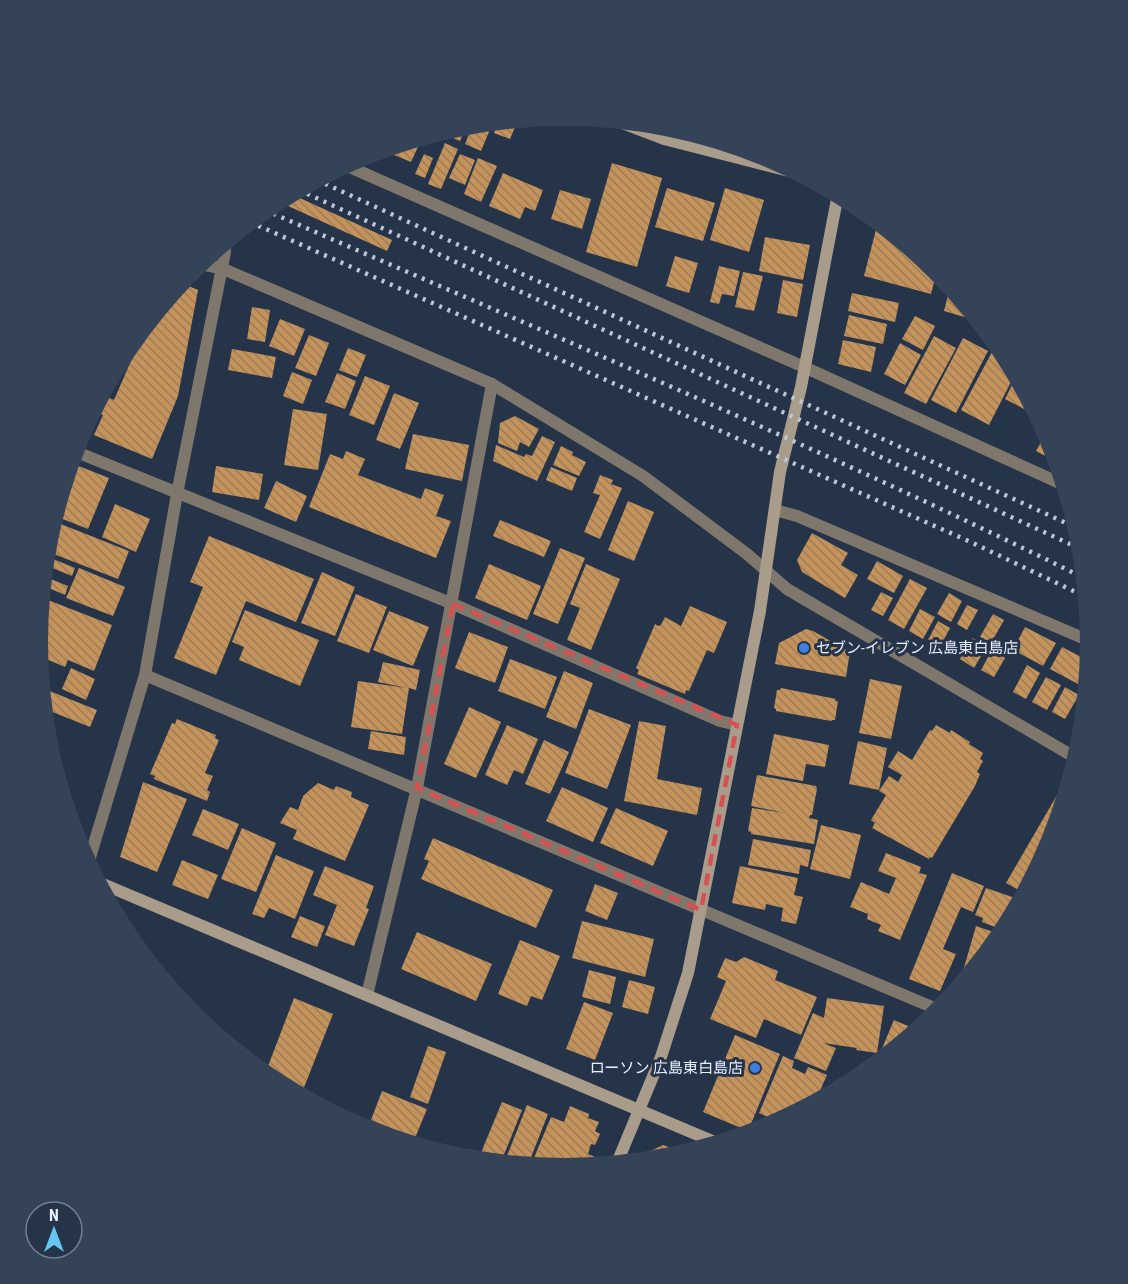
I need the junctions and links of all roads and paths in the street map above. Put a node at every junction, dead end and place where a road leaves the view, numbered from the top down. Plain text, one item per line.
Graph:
1 (648, 133) edge
2 (664, 136) edge
3 (664, 139) junction
4 (752, 161) edge
5 (356, 170) edge
6 (836, 204) edge
7 (225, 253) tunnel mouth
8 (211, 266) edge
9 (221, 268) junction
10 (804, 367) junction
11 (492, 384) junction
12 (83, 455) edge
13 (1054, 481) edge
14 (177, 494) junction
15 (775, 510) junction
16 (766, 571) junction
17 (453, 604) junction
18 (1080, 637) edge
19 (145, 675) junction
20 (737, 725) junction
21 (1068, 753) edge
22 (417, 788) junction
23 (92, 850) edge
24 (110, 887) edge
25 (701, 910) junction
26 (367, 995) junction
27 (930, 1006) edge
28 (639, 1110) junction
29 (705, 1138) edge
30 (620, 1155) edge

1 - 3 street
2 - 3 street
3 - 4 street
5 - 10 street
6 - 10 street
7 - 9 street
8 - 9 street
9 - 11 street
9 - 14 street
10 - 13 street
10 - 15 street
11 - 16 street
11 - 17 street
12 - 14 street
14 - 17 street
14 - 19 street
15 - 16 street
15 - 18 street
16 - 20 street
16 - 21 street
17 - 20 street
17 - 22 street
19 - 22 street
19 - 23 street
20 - 25 street
22 - 25 street
22 - 26 street
24 - 26 street
25 - 27 street
25 - 28 street
26 - 28 street
28 - 29 street
28 - 30 street

